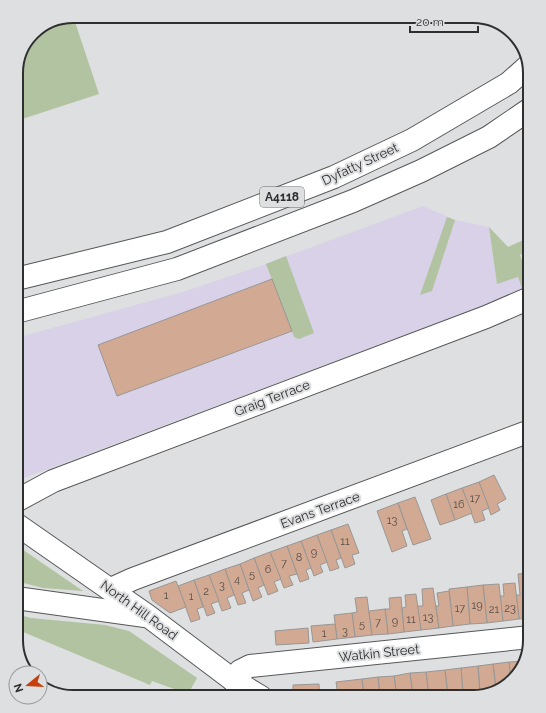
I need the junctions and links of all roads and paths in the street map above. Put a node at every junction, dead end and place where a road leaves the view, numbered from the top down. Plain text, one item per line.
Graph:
1 (523, 70) edge
2 (523, 114) edge
3 (23, 277) edge
4 (523, 301) edge
5 (23, 310) edge
6 (523, 434) edge
7 (23, 497) edge
8 (23, 529) edge
9 (111, 589) junction
10 (23, 599) edge
11 (148, 616) junction
12 (523, 638) edge
13 (233, 680) junction
14 (249, 690) edge

1 - 3 street, Dyfatty Street / A4118
2 - 5 street, A4118
4 - 7 street, Graig Terrace
6 - 9 street, Evans Terrace
8 - 9 street, North Hill Road
9 - 11 street, North Hill Road
10 - 11 street
11 - 13 street, North Hill Road
12 - 13 street, Watkin Street
13 - 14 street, North Hill Road

